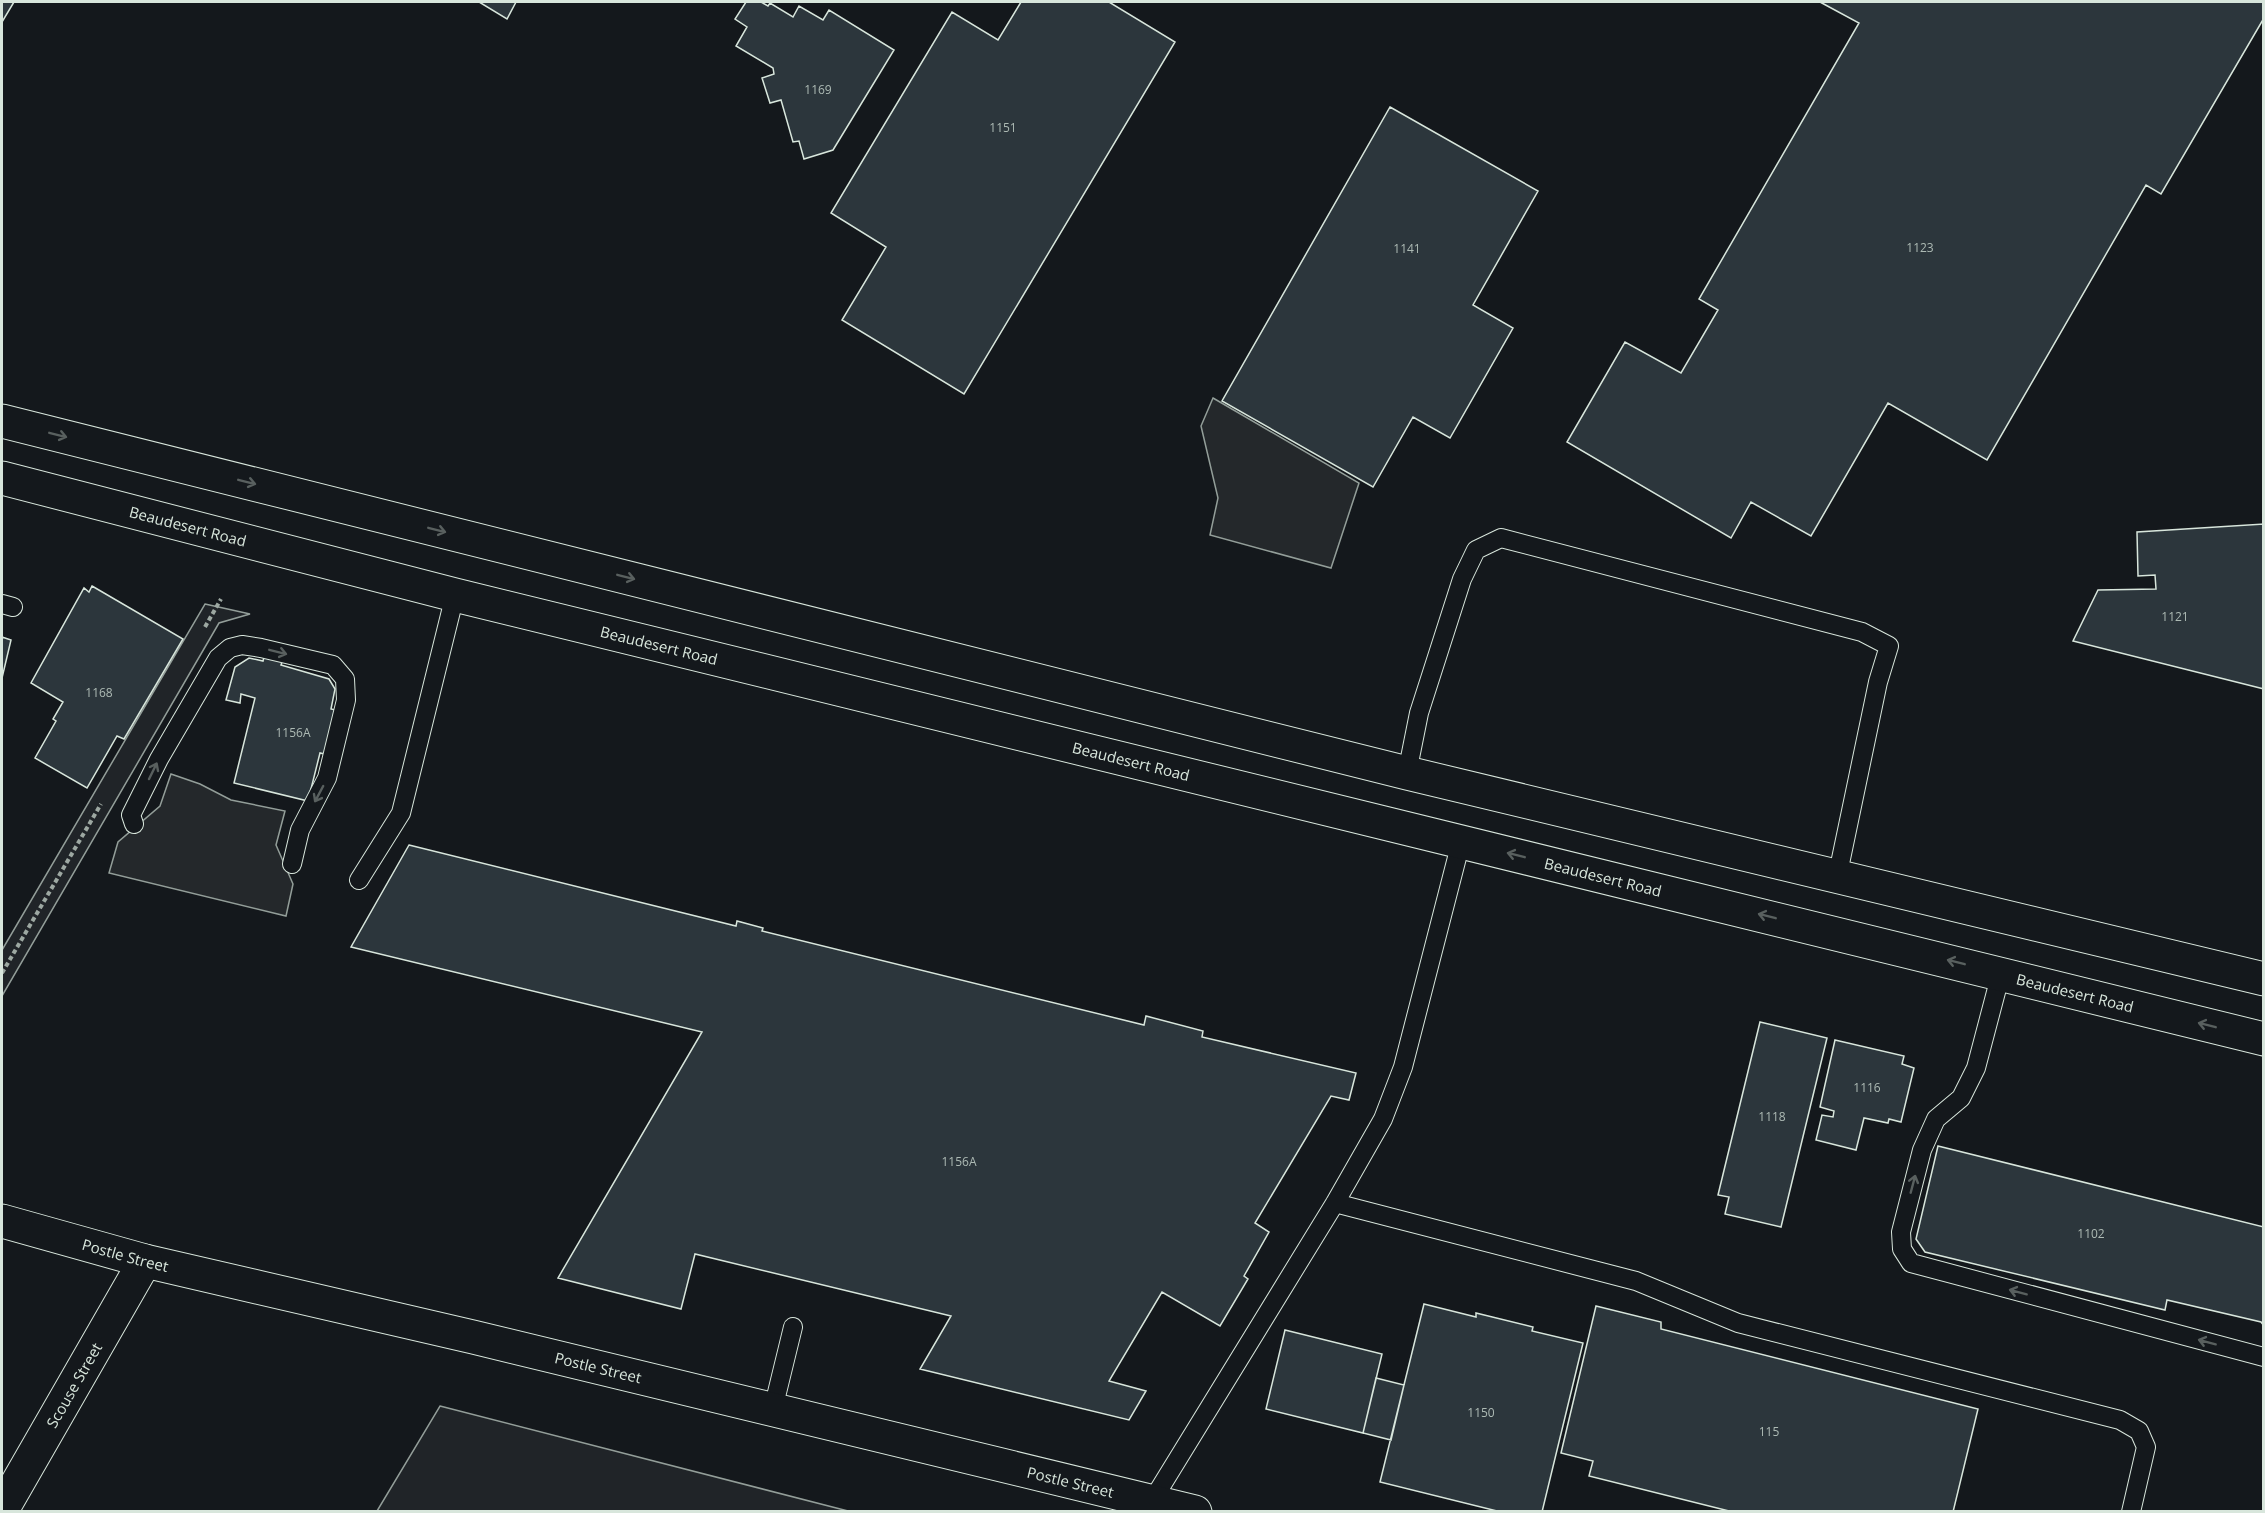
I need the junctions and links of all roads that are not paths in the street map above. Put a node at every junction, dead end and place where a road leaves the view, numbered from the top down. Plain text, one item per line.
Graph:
1 (2, 421) edge
2 (2, 478) edge
3 (455, 595) junction
4 (1407, 772) junction
5 (134, 824) dead end
6 (1461, 842) junction
7 (292, 864) dead end
8 (1837, 878) junction
9 (359, 880) dead end
10 (2001, 973) junction
11 (2264, 980) edge
12 (2264, 1038) edge
13 (1335, 1203) junction
14 (2, 1221) edge
15 (145, 1261) junction
16 (793, 1327) dead end
17 (2264, 1357) edge
18 (773, 1409) junction
19 (1152, 1501) junction
20 (2, 1510) edge
21 (1195, 1512) edge
22 (2131, 1512) edge

1 -> 4 main road
2 - 3 main road, Beaudesert Road
3 - 6 main road, Beaudesert Road
3 - 9 lane
4 - 8 main road
4 - 8 lane
5 -> 7 lane
10 -> 6 main road, Beaudesert Road
6 - 13 lane
8 - 11 main road
12 -> 10 main road, Beaudesert Road
17 -> 10 lane
13 - 19 lane
13 - 22 lane
14 - 15 main road, Postle Street
15 - 18 main road, Postle Street
15 - 20 main road, Scouse Street
16 - 18 lane
18 - 19 main road, Postle Street
19 - 21 main road, Postle Street

